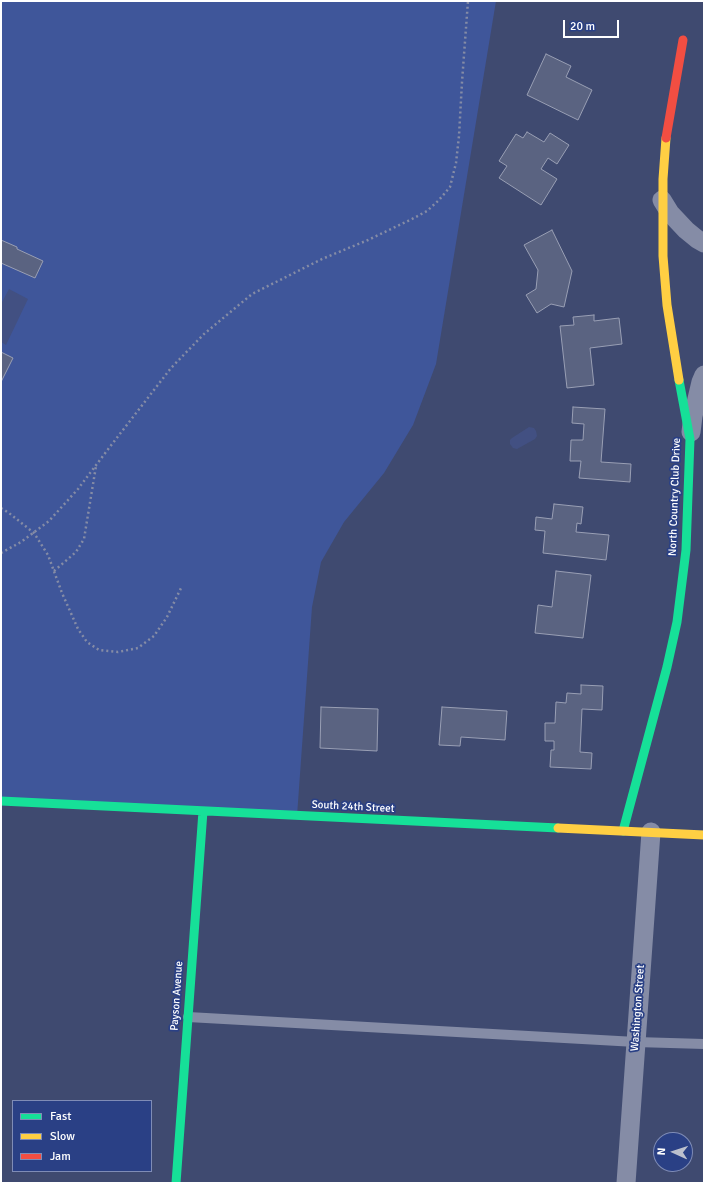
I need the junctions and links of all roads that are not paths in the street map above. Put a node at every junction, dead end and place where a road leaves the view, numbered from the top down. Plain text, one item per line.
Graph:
1 (683, 40) dead end
2 (662, 200) junction
3 (704, 243) edge
4 (704, 375) edge
5 (690, 440) junction
6 (1, 802) edge
7 (203, 811) junction
8 (623, 831) junction
9 (651, 832) junction
10 (704, 835) edge
11 (188, 1017) junction
12 (636, 1042) junction
13 (704, 1044) edge
14 (176, 1183) edge
15 (626, 1183) edge

1 - 2 street, North Country Club Drive
2 - 3 street
2 - 5 street, North Country Club Drive
4 - 5 street
5 - 8 street, North Country Club Drive
6 - 7 street, South 24th Street
7 - 8 street, South 24th Street
7 - 11 street, Payson Avenue
8 - 9 street, South 24th Street
9 - 10 street, South 24th Street
9 - 12 street, Washington Street
11 - 12 lane
11 - 14 street, Payson Avenue
12 - 13 lane
12 - 15 street, Washington Street

